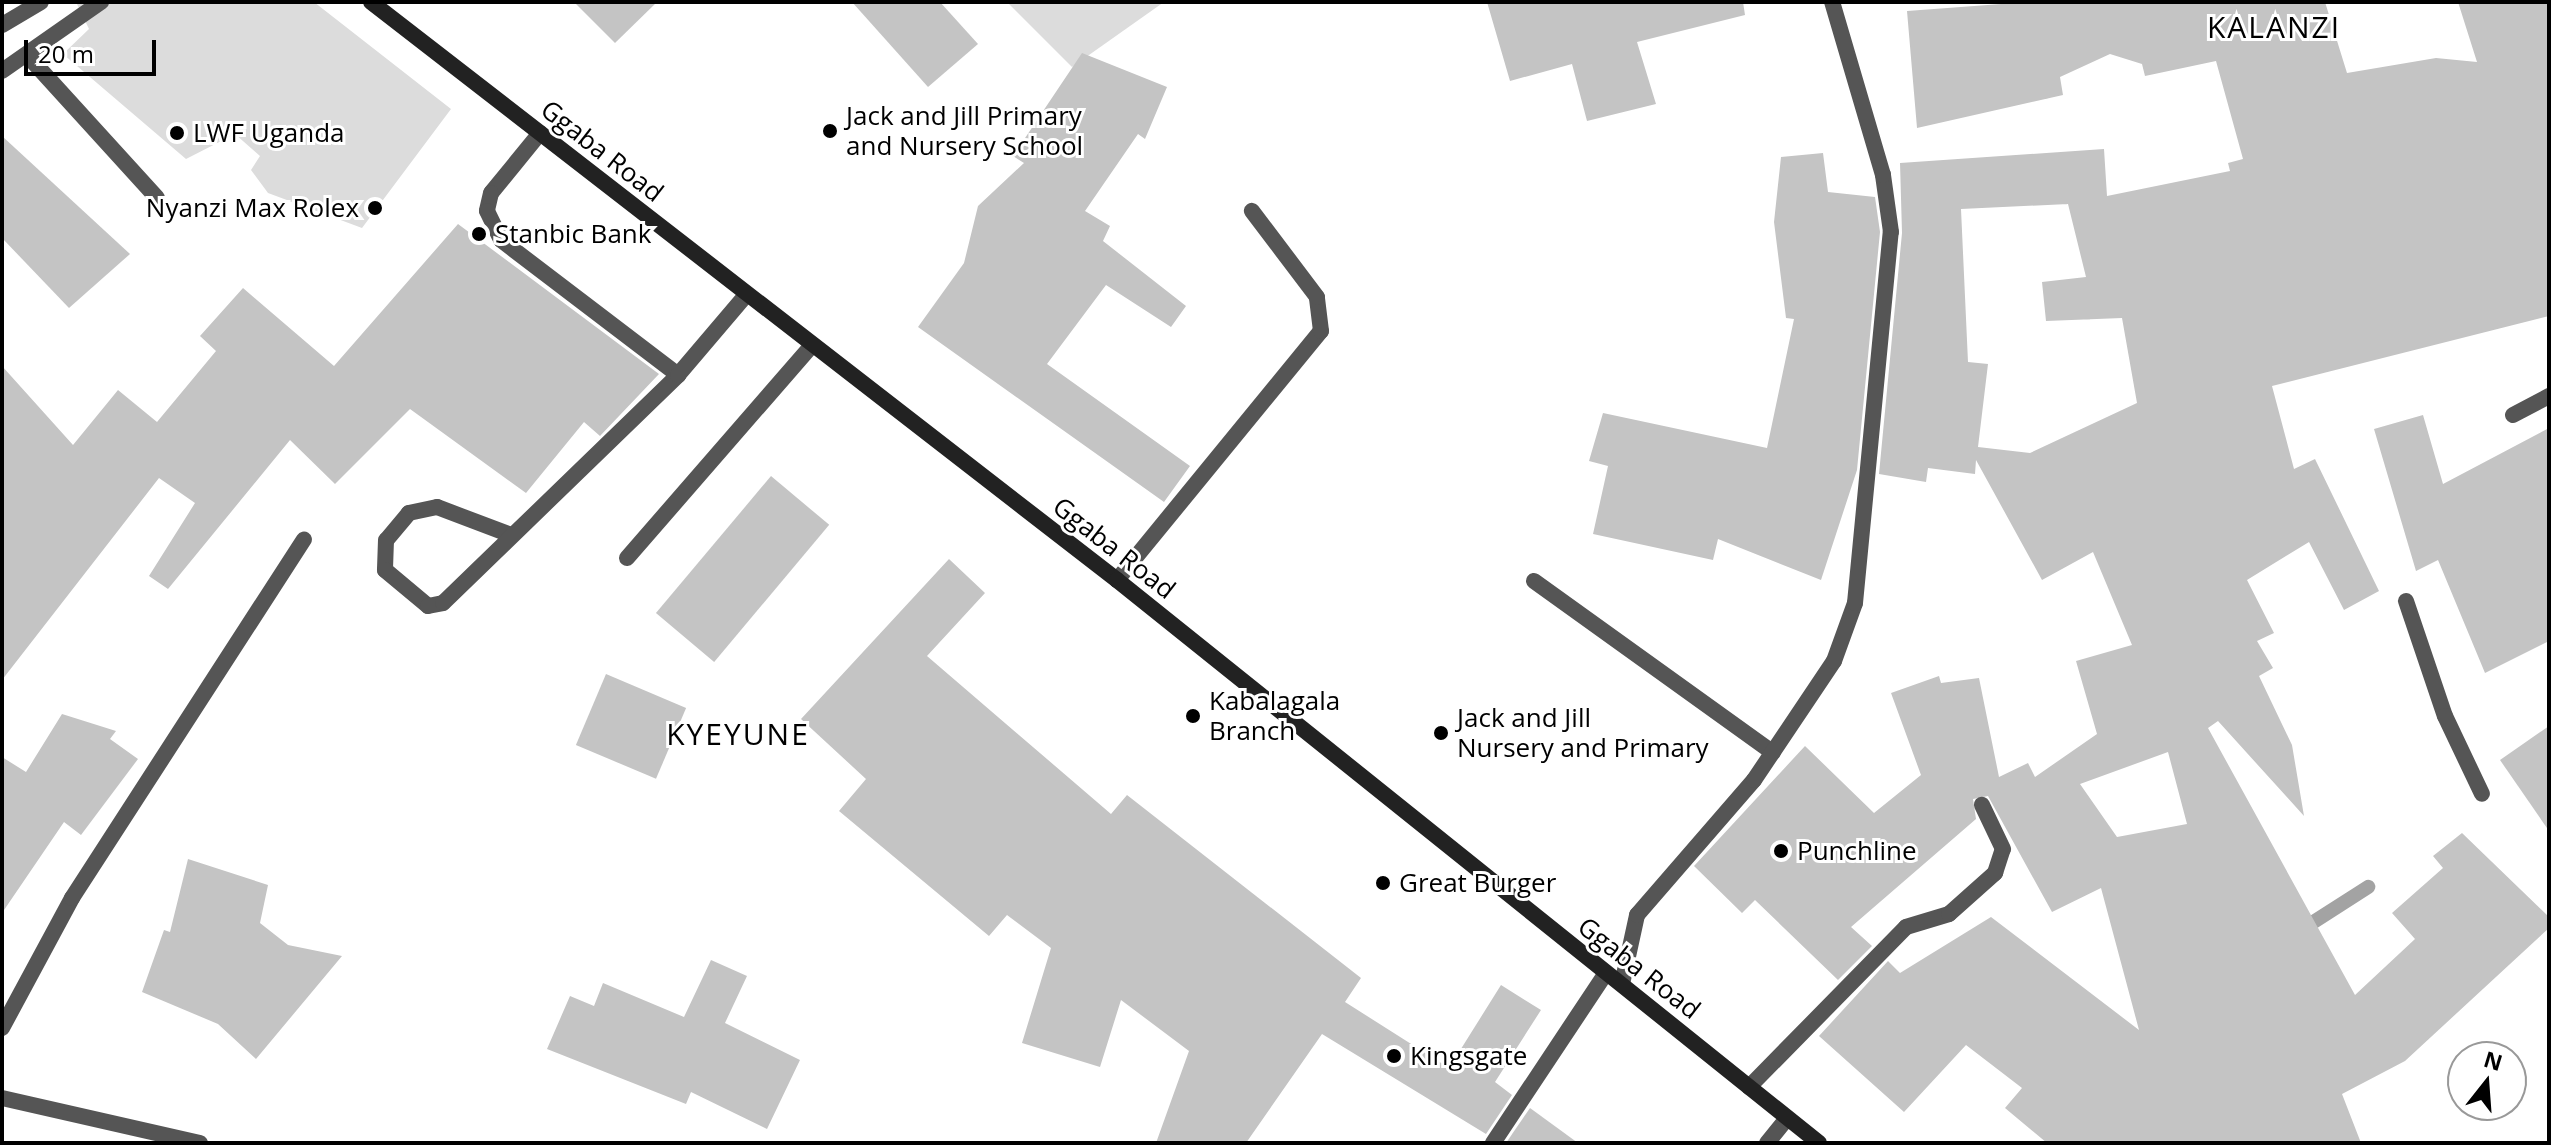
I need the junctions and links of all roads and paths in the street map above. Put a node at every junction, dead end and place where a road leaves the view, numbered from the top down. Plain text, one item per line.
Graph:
1 (41, 2) edge
2 (101, 2) edge
3 (371, 2) edge
4 (1832, 2) edge
5 (2, 25) edge
6 (27, 55) junction
7 (2, 71) edge
8 (540, 133) junction
9 (157, 198) dead end
10 (1252, 211) dead end
11 (747, 294) junction
12 (812, 345) junction
13 (678, 375) junction
14 (2549, 396) edge
15 (2513, 415) dead end
16 (511, 535) junction
17 (304, 539) dead end
18 (627, 558) dead end
19 (1117, 580) junction
20 (1534, 581) dead end
21 (2406, 601) dead end
22 (1773, 753) junction
23 (2482, 794) dead end
24 (1982, 805) dead end
25 (1606, 973) junction
26 (1622, 984) junction
27 (2, 1028) edge
28 (1749, 1087) junction
29 (2, 1098) edge
30 (1787, 1118) junction
31 (200, 1143) edge
32 (1493, 1143) edge
33 (1767, 1143) edge
34 (1819, 1143) edge

1 - 5 street
2 - 6 street
3 - 8 main road, Ggaba Road
4 - 22 street
6 - 7 street
6 - 9 street
8 - 11 main road, Ggaba Road
8 - 13 street
10 - 19 street
11 - 12 main road, Ggaba Road
11 - 13 street
12 - 18 street
12 - 19 main road, Ggaba Road
13 - 16 street
14 - 15 street
16 - 16 street
17 - 27 street
19 - 25 main road, Ggaba Road
20 - 22 street
21 - 23 street
22 - 26 street
24 - 28 street
25 - 26 main road, Ggaba Road
25 - 32 street
26 - 28 main road, Ggaba Road
28 - 30 main road, Ggaba Road
29 - 31 street
30 - 33 street
30 - 34 main road, Ggaba Road

